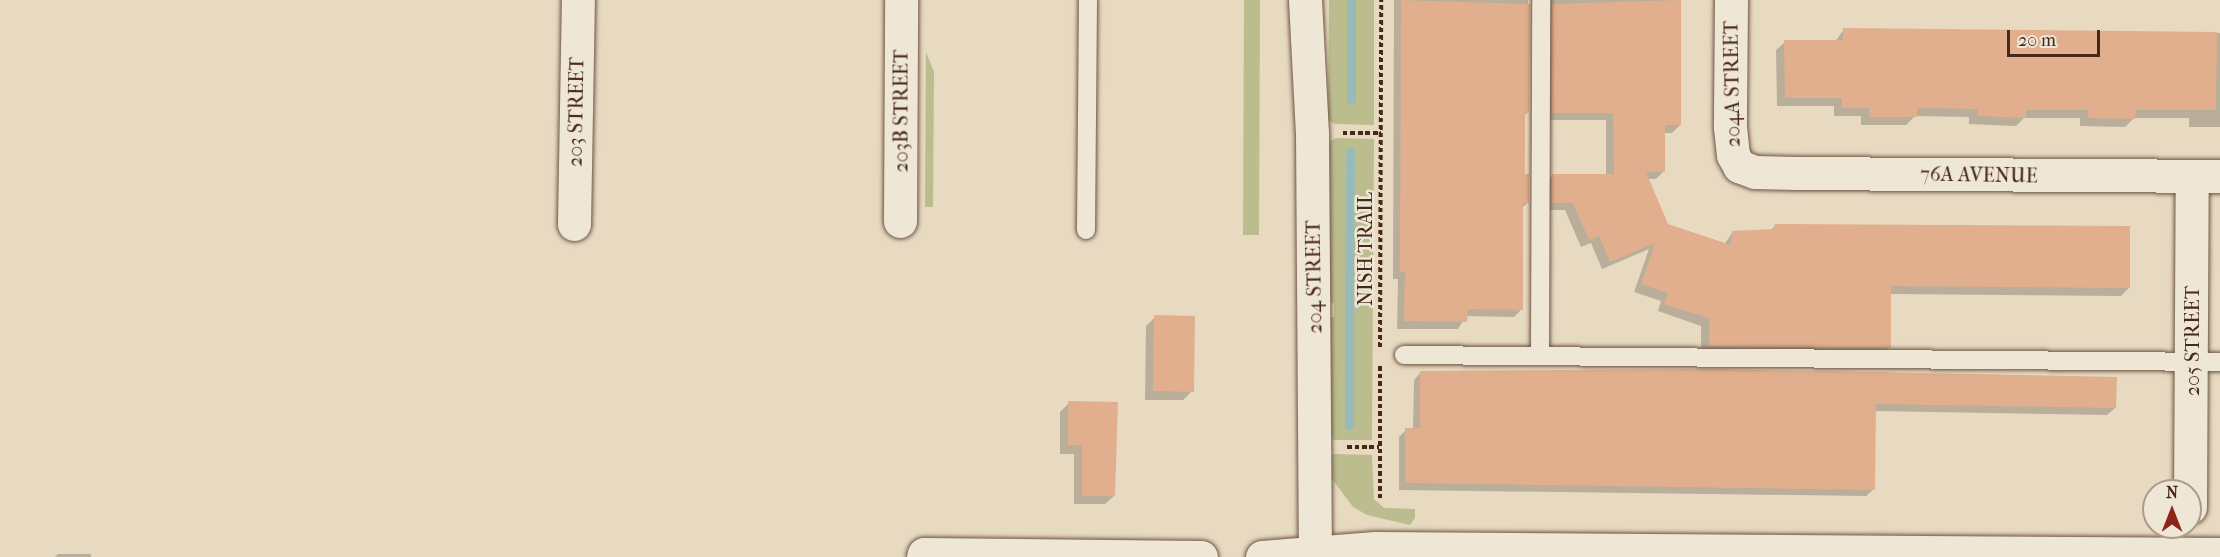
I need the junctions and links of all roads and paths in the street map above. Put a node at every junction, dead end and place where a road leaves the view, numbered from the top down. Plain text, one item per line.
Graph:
1 (578, 0) edge
2 (901, 0) edge
3 (1088, 0) edge
4 (1305, 0) edge
5 (1381, 0) edge
6 (1541, 0) edge
7 (1731, 0) edge
8 (1739, 166) joint
9 (2206, 176) edge
10 (900, 221) dead end
11 (574, 224) dead end
12 (1086, 230) dead end
13 (1404, 356) dead end
14 (1540, 356) junction
15 (2206, 362) edge
16 (2193, 479) edge
17 (1380, 498) dead end
18 (2187, 546) edge
19 (1316, 554) junction
20 (2220, 554) edge
21 (923, 555) edge
22 (1201, 557) edge
23 (1262, 557) edge

1 - 11 street, 203 STREET
2 - 10 street, 203B STREET
3 - 12 lane
4 - 19 street, 204 STREET
5 - 17 path, NISH TRAIL
6 - 14 lane
7 - 8 street, 204A STREET
8 - 9 street, 76A AVENUE
9 - 15 street, 205 STREET
13 - 14 lane
14 - 15 lane
15 - 16 street, 205 STREET
18 - 19 street
18 - 20 street
19 - 23 street
21 - 22 street

